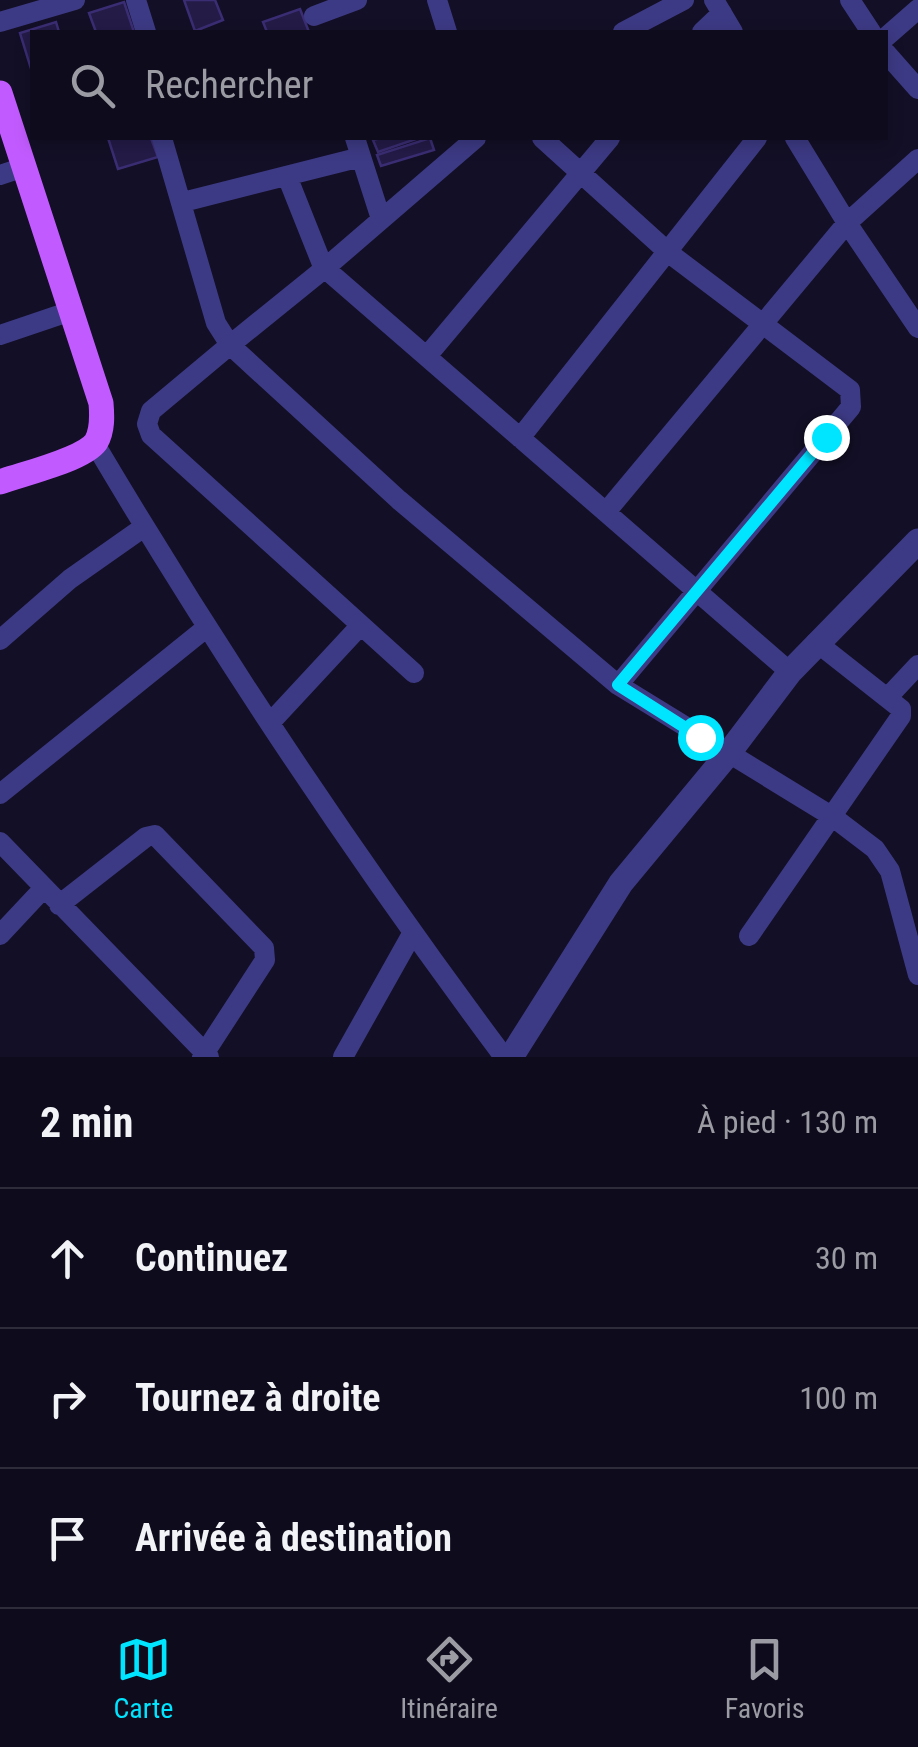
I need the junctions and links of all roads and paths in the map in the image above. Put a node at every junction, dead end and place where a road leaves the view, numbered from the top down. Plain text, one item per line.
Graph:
1 (75, 0) edge
2 (136, 0) edge
3 (357, 0) edge
4 (437, 0) edge
5 (684, 0) edge
6 (850, 0) edge
7 (718, 6) edge
8 (918, 9) edge
9 (314, 16) edge
10 (0, 22) edge
11 (145, 30) edge
12 (447, 30) edge
13 (627, 30) edge
14 (703, 30) edge
15 (732, 30) edge
16 (869, 30) edge
17 (888, 35) edge
18 (888, 55) edge
19 (918, 89) edge
20 (0, 93) edge
21 (163, 140) edge
22 (474, 140) edge
23 (544, 140) edge
24 (608, 140) edge
25 (755, 140) edge
26 (797, 140) edge
27 (358, 147) edge
28 (18, 156) edge
29 (918, 159) edge
30 (580, 173) junction
31 (286, 176) junction
32 (184, 202) junction
33 (381, 220) junction
34 (846, 223) junction
35 (669, 253) junction
36 (324, 269) junction
37 (71, 311) junction
38 (915, 317) edge
39 (764, 325) junction
40 (0, 335) edge
41 (230, 346) junction
42 (427, 356) junction
43 (520, 438) junction
44 (95, 444) junction
45 (0, 482) edge
46 (606, 512) junction
47 (144, 528) junction
48 (918, 540) edge
49 (696, 590) junction
50 (360, 625) junction
51 (206, 628) junction
52 (0, 640) edge
53 (816, 642) junction
54 (918, 665) edge
55 (790, 672) junction
56 (414, 673) dead end
57 (618, 685) junction
58 (888, 696) junction
59 (270, 723) junction
60 (728, 754) junction
61 (0, 794) edge
62 (833, 817) junction
63 (0, 842) edge
64 (43, 889) junction
65 (59, 905) junction
66 (911, 925) edge
67 (412, 934) junction
68 (0, 935) edge
69 (749, 936) dead end
70 (918, 974) edge
71 (205, 1056) edge
72 (342, 1057) edge
73 (508, 1057) edge

1 - 10 street
2 - 11 street
3 - 9 street
4 - 12 street
5 - 13 street
6 - 16 street
7 - 14 street
7 - 15 street
8 - 17 street
18 - 19 street
20 - 28 main road
21 - 32 street
22 - 33 street
23 - 30 street
24 - 30 street
25 - 35 street
26 - 34 street
27 - 31 street
27 - 33 street
28 - 37 main road
29 - 34 street
30 - 35 street
30 - 42 street
31 - 32 street
31 - 36 street
32 - 41 street
33 - 36 street
34 - 38 street
34 - 39 street
35 - 39 street
35 - 43 street
36 - 41 street
36 - 42 street
37 - 40 street
37 - 44 main road
39 - 46 street
39 - 49 street
41 - 50 street
41 - 57 street
42 - 43 street
43 - 46 street
44 - 45 main road
44 - 47 street
46 - 49 street
47 - 51 street
47 - 52 street
48 - 53 street
49 - 55 street
49 - 57 street
50 - 56 street
50 - 59 street
51 - 59 street
51 - 61 street
53 - 55 street
53 - 58 street
54 - 58 street
55 - 60 street
57 - 60 street
58 - 62 street
59 - 67 street
60 - 62 street
60 - 73 street
62 - 66 street
62 - 69 street
63 - 64 street
64 - 65 street
64 - 68 street
65 - 71 street
65 - 71 street
66 - 70 street
67 - 72 street
67 - 73 street

